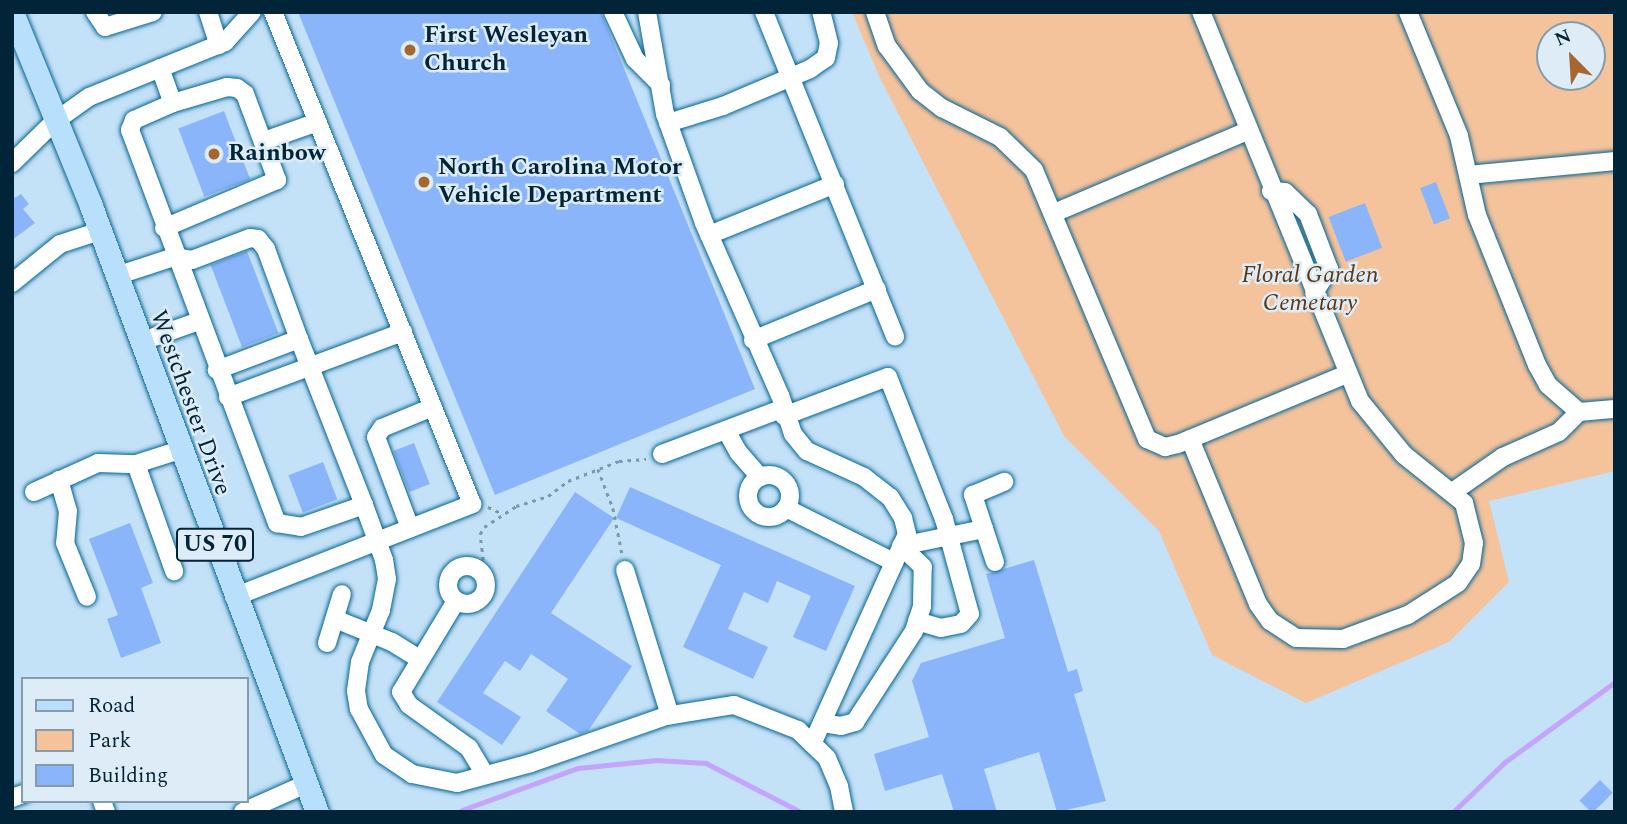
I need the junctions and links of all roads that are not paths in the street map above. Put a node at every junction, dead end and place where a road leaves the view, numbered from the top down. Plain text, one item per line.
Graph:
1 (12, 12) edge
2 (95, 12) edge
3 (153, 12) edge
4 (208, 12) edge
5 (253, 12) edge
6 (273, 12) edge
7 (612, 12) edge
8 (647, 12) edge
9 (764, 12) edge
10 (821, 12) edge
11 (875, 12) edge
12 (1200, 12) edge
13 (1408, 12) edge
14 (219, 45) junction
15 (160, 68) junction
16 (791, 77) junction
17 (661, 85) junction
18 (173, 103) junction
19 (54, 122) junction
20 (318, 122) junction
21 (668, 122) junction
22 (1247, 131) junction
23 (264, 141) junction
24 (1615, 161) edge
25 (12, 163) edge
26 (1468, 174) junction
27 (835, 184) junction
28 (1271, 191) junction
29 (1054, 213) junction
30 (164, 228) junction
31 (100, 231) junction
32 (709, 235) junction
33 (174, 257) junction
34 (116, 276) junction
35 (12, 283) edge
36 (877, 289) junction
37 (1314, 293) junction
38 (199, 321) junction
39 (402, 332) junction
40 (895, 337) dead end
41 (299, 339) junction
42 (752, 340) junction
43 (140, 342) junction
44 (309, 365) junction
45 (217, 370) junction
46 (1347, 374) junction
47 (228, 397) junction
48 (433, 407) junction
49 (1615, 409) edge
50 (783, 412) junction
51 (1579, 412) junction
52 (726, 430) junction
53 (1190, 439) junction
54 (180, 450) junction
55 (662, 454) road end
56 (136, 464) junction
57 (760, 477) junction
58 (59, 480) junction
59 (1004, 482) dead end
60 (1454, 491) junction
61 (34, 492) dead end
62 (364, 505) junction
63 (786, 508) junction
64 (410, 528) junction
65 (984, 529) junction
66 (949, 538) junction
67 (376, 541) junction
68 (898, 554) junction
69 (995, 562) dead end
70 (625, 570) road end
71 (174, 571) dead end
72 (342, 594) dead end
73 (87, 597) dead end
74 (234, 597) junction
75 (456, 601) junction
76 (335, 619) junction
77 (917, 621) junction
78 (371, 632) junction
79 (327, 643) dead end
80 (419, 659) junction
81 (670, 715) junction
82 (822, 723) junction
83 (812, 744) junction
84 (485, 775) junction
85 (306, 784) junction
86 (242, 812) edge
87 (317, 812) edge
88 (844, 812) edge

1 - 19 main road, Westchester Drive / US 70
2 - 3 street
4 - 14 street
5 - 14 street
6 - 20 street
7 - 17 street
8 - 17 street
9 - 16 street
10 - 16 street
11 - 29 street
12 - 22 street
13 - 26 street
14 - 15 street
15 - 18 street
15 - 19 street
16 - 21 street
16 - 27 street
17 - 21 street
18 - 23 street
18 - 30 street
19 - 25 street
19 - 31 main road, Westchester Drive / US 70
20 - 23 street
20 - 39 street
21 - 32 street
22 - 28 street
22 - 29 street
23 - 30 street
24 - 26 street
26 - 51 street
27 - 32 street
27 - 36 street
28 - 37 street
28 - 37 street
29 - 53 street
30 - 33 street
31 - 34 main road, Westchester Drive / US 70
31 - 35 street
32 - 42 street
33 - 34 street
33 - 38 street
33 - 41 street
34 - 43 main road, Westchester Drive / US 70
36 - 40 street
36 - 42 street
37 - 46 street
38 - 43 street
38 - 45 street
39 - 44 street
39 - 48 street
41 - 44 street
41 - 45 street
42 - 50 street
43 - 54 main road, Westchester Drive / US 70
44 - 47 street
44 - 62 street
45 - 47 street
46 - 53 street
46 - 60 street
47 - 62 street
48 - 64 street
48 - 64 street
49 - 51 street
50 - 52 street
50 - 66 street
50 - 68 street
51 - 60 street
52 - 55 street
52 - 57 street
53 - 60 street
54 - 56 street
54 - 74 main road, Westchester Drive / US 70
56 - 58 street
56 - 71 street
57 - 63 street
57 - 63 street
58 - 61 street
58 - 73 street
59 - 65 street
62 - 67 street
63 - 68 street
64 - 67 street
65 - 66 street
65 - 69 street
66 - 68 street
66 - 77 street
67 - 74 street
67 - 78 street
68 - 77 street
68 - 82 street
70 - 81 street
72 - 76 street
74 - 85 main road, Westchester Drive / US 70
75 - 75 street
75 - 80 street
76 - 78 street
76 - 79 street
77 - 82 street
78 - 80 street
78 - 84 street
80 - 84 street
81 - 83 street
81 - 84 street
82 - 83 street
83 - 88 street
85 - 86 street
85 - 87 main road, Westchester Drive / US 70

